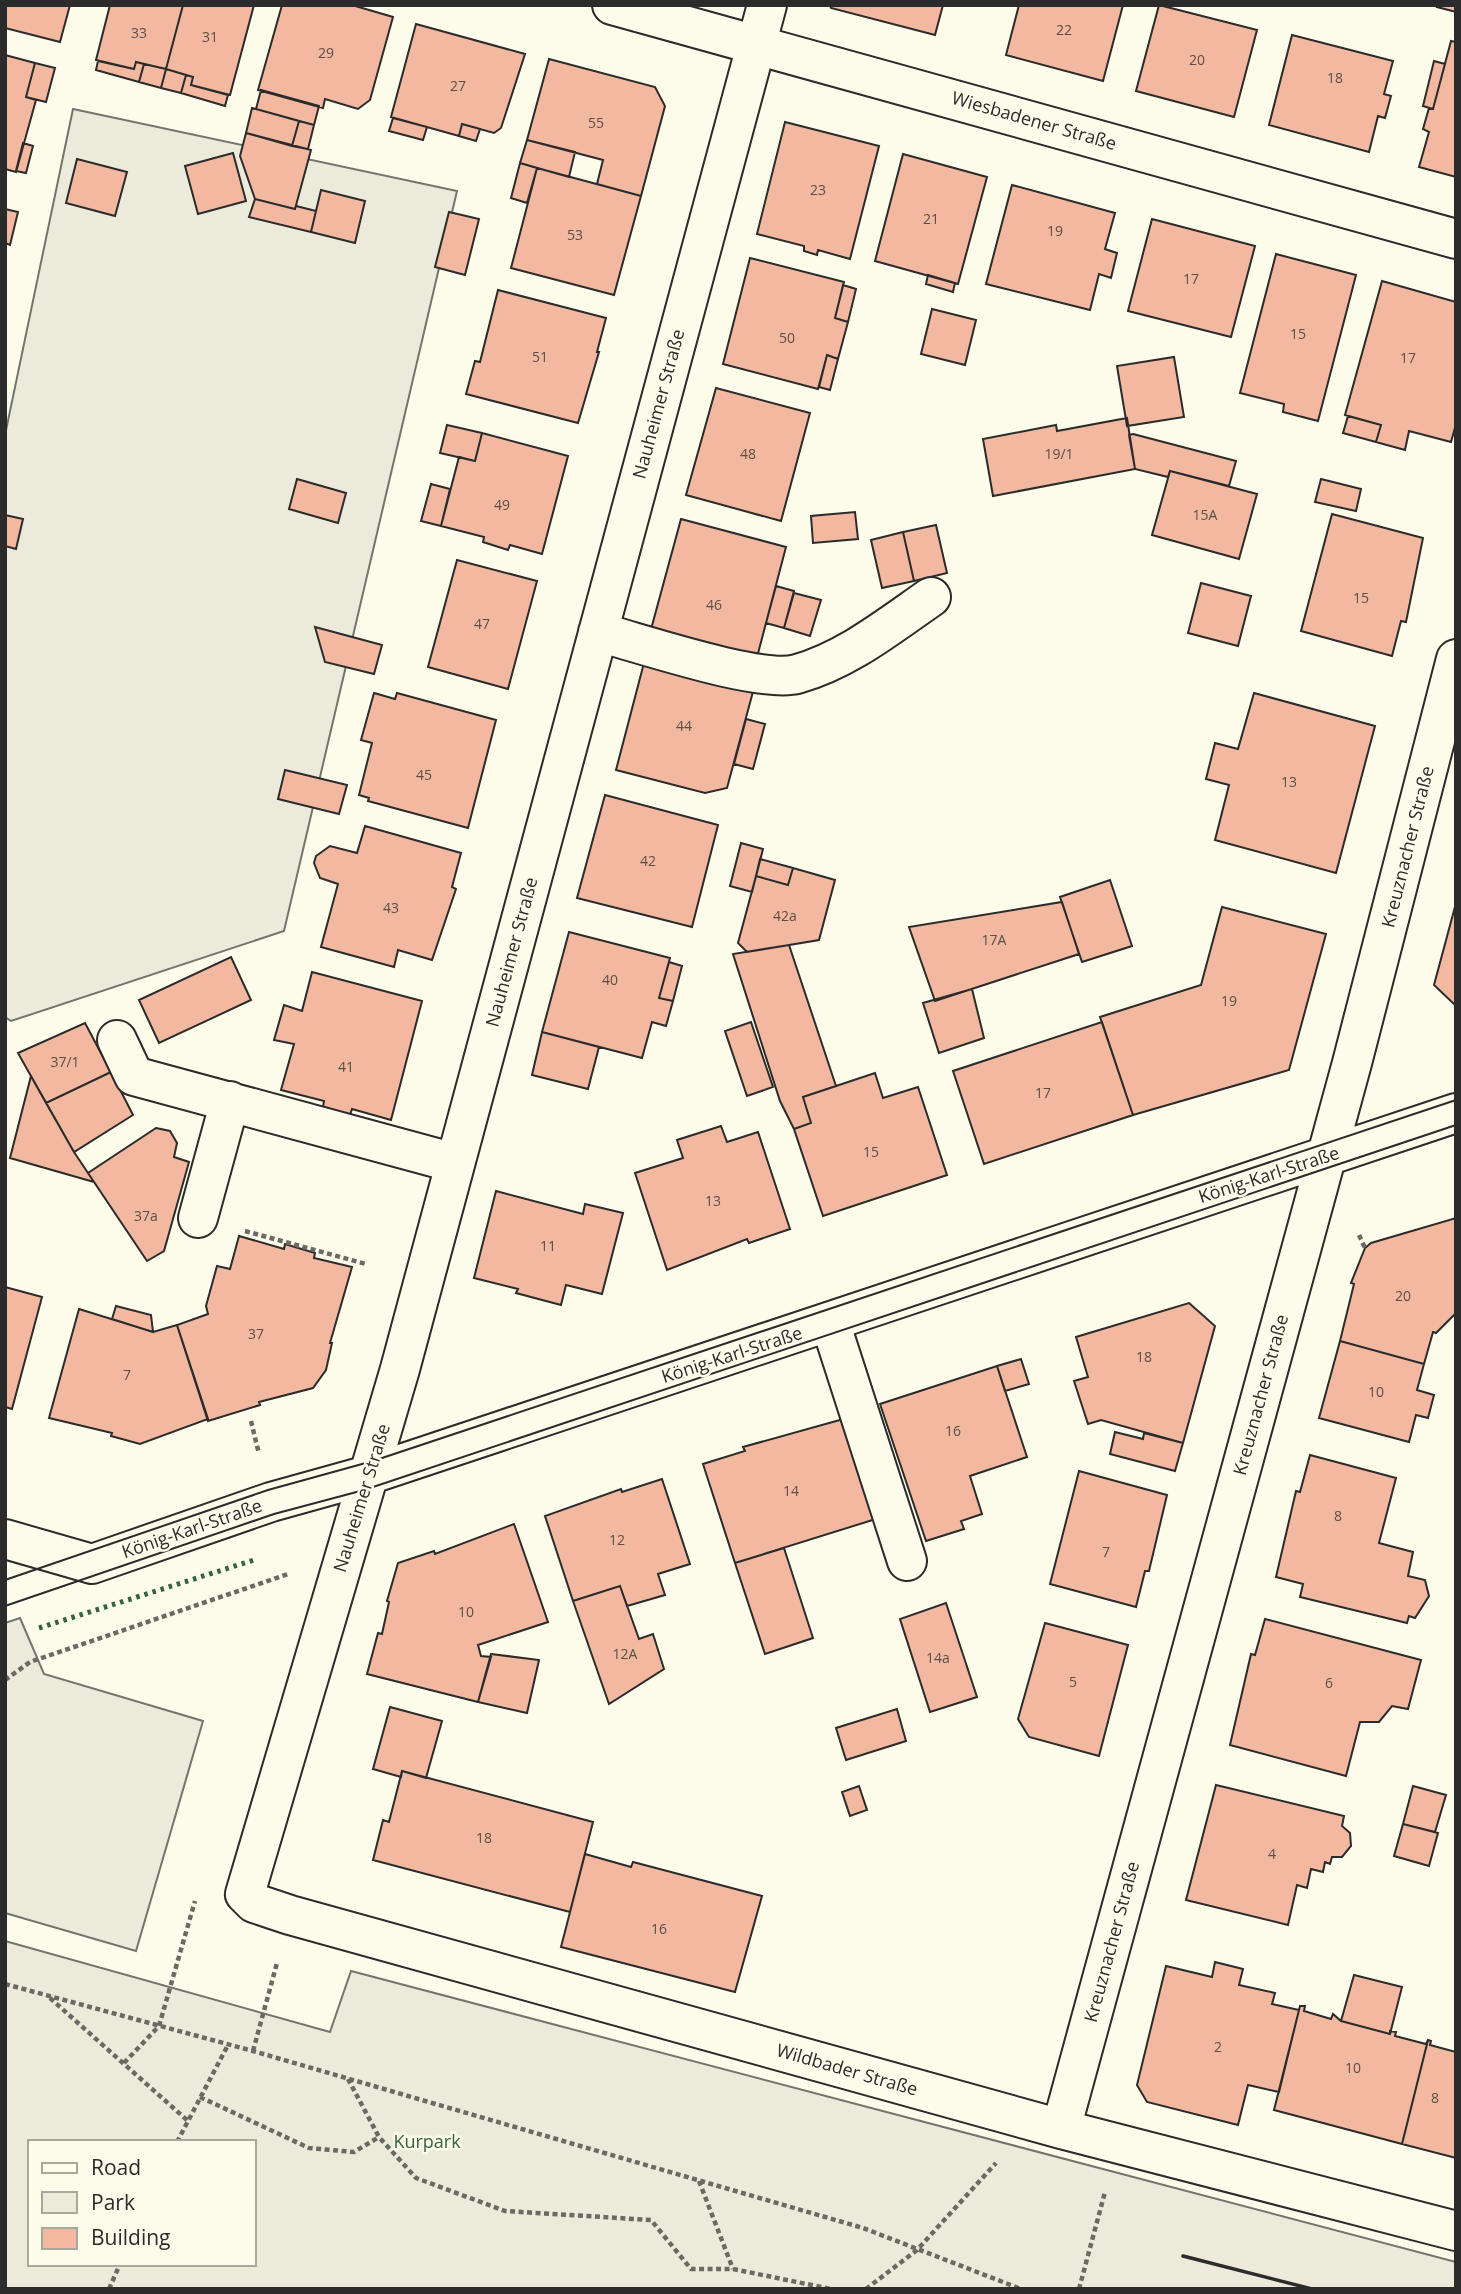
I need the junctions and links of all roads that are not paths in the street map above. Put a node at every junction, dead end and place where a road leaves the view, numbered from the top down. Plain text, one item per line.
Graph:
1 (612, 5) edge
2 (767, 5) edge
3 (757, 43) junction
4 (1456, 239) edge
5 (931, 597) dead end
6 (598, 632) junction
7 (1456, 659) edge
8 (117, 1040) dead end
9 (230, 1101) junction
10 (1456, 1113) edge
11 (1327, 1155) junction
12 (456, 1163) junction
13 (198, 1218) road end
14 (830, 1322) junction
15 (368, 1475) junction
16 (5, 1539) edge
17 (907, 1561) dead end
18 (245, 1894) joint
19 (1061, 2129) junction
20 (1456, 2231) edge

1 - 3 street, Wiesbadener Straße
2 - 3 street, Nauheimer Straße
3 - 4 street, Wiesbadener Straße
3 - 6 street, Nauheimer Straße
5 - 6 street
6 - 12 street, Nauheimer Straße
7 - 11 street, Kreuznacher Straße
8 - 9 street
9 - 12 street
9 - 13 street
10 - 11 street, König-Karl-Straße
11 - 14 street, König-Karl-Straße
11 - 19 street, Kreuznacher Straße
12 - 15 street, Nauheimer Straße
14 - 15 street, König-Karl-Straße
14 - 17 street
15 - 16 street, König-Karl-Straße
15 - 18 street, Nauheimer Straße
18 - 19 street, Wildbader Straße
19 - 20 street, Wildbader Straße

